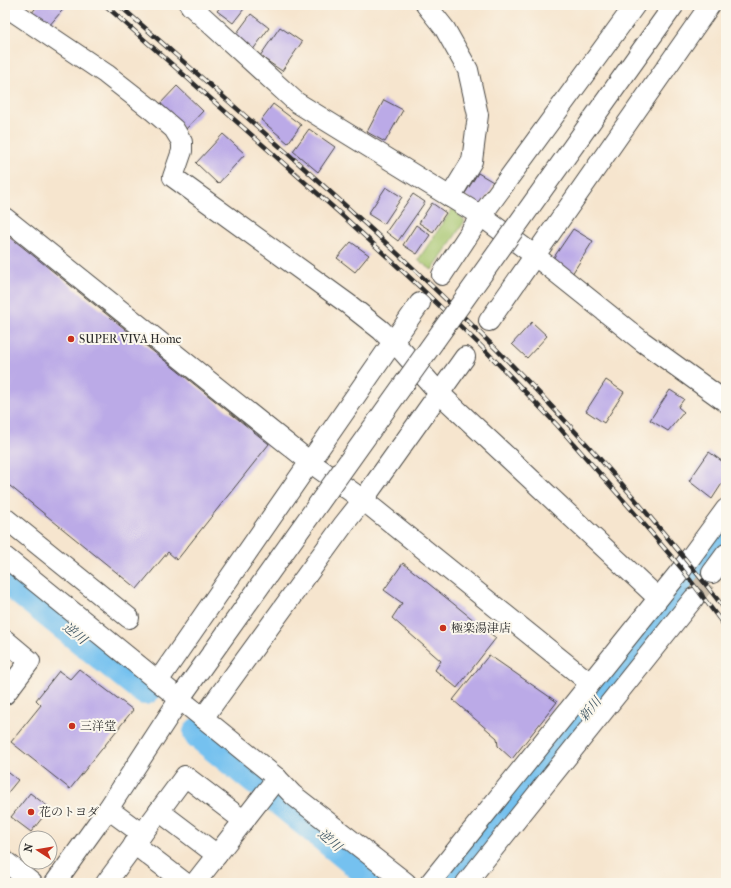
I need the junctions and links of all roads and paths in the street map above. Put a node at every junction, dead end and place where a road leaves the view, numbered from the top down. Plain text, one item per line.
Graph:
1 (190, 5) edge
2 (426, 5) edge
3 (635, 5) edge
4 (674, 5) edge
5 (710, 5) edge
6 (5, 6) edge
7 (450, 197) junction
8 (481, 216) junction
9 (5, 218) edge
10 (534, 256) junction
11 (442, 275) dead end
12 (420, 303) dead end
13 (489, 321) dead end
14 (392, 342) junction
15 (465, 357) dead end
16 (439, 393) junction
17 (726, 402) edge
18 (310, 462) junction
19 (363, 500) junction
20 (726, 509) edge
21 (5, 518) edge
22 (726, 554) edge
23 (5, 556) edge
24 (712, 573) tunnel mouth
25 (88, 586) junction
26 (658, 598) junction
27 (694, 598) tunnel mouth
28 (68, 608) junction
29 (129, 618) dead end
30 (5, 640) edge
31 (158, 681) junction
32 (590, 683) junction
33 (5, 694) edge
34 (182, 695) junction
35 (203, 718) junction
36 (261, 799) junction
37 (108, 809) junction
38 (159, 811) junction
39 (138, 839) junction
40 (217, 855) junction
41 (5, 861) edge
42 (107, 882) edge
43 (32, 883) edge
44 (55, 883) edge
45 (185, 883) edge
46 (195, 883) edge
47 (406, 883) edge
48 (430, 883) edge
49 (466, 883) edge

1 - 7 street
2 - 7 street
3 - 8 street
4 - 34 street, bridge
5 - 10 street
6 - 14 street
7 - 8 street
8 - 10 street
8 - 11 street
9 - 18 street
10 - 13 street
10 - 17 street
12 - 14 street
14 - 16 street
14 - 18 street
15 - 16 street
16 - 19 street
16 - 26 street
18 - 19 street
18 - 31 street
19 - 32 street
19 - 35 street
20 - 26 street
21 - 25 street
22 - 24 street
23 - 28 street
25 - 28 street
25 - 29 street
26 - 32 street
27 - 49 street
28 - 31 street
30 - 33 street
31 - 34 street
32 - 48 street
34 - 35 street
34 - 37 street
35 - 36 street
36 - 38 street
36 - 40 street
36 - 47 street
37 - 39 street
37 - 44 street
38 - 39 street
38 - 40 street
39 - 42 street
39 - 45 street
40 - 46 street
41 - 43 street

